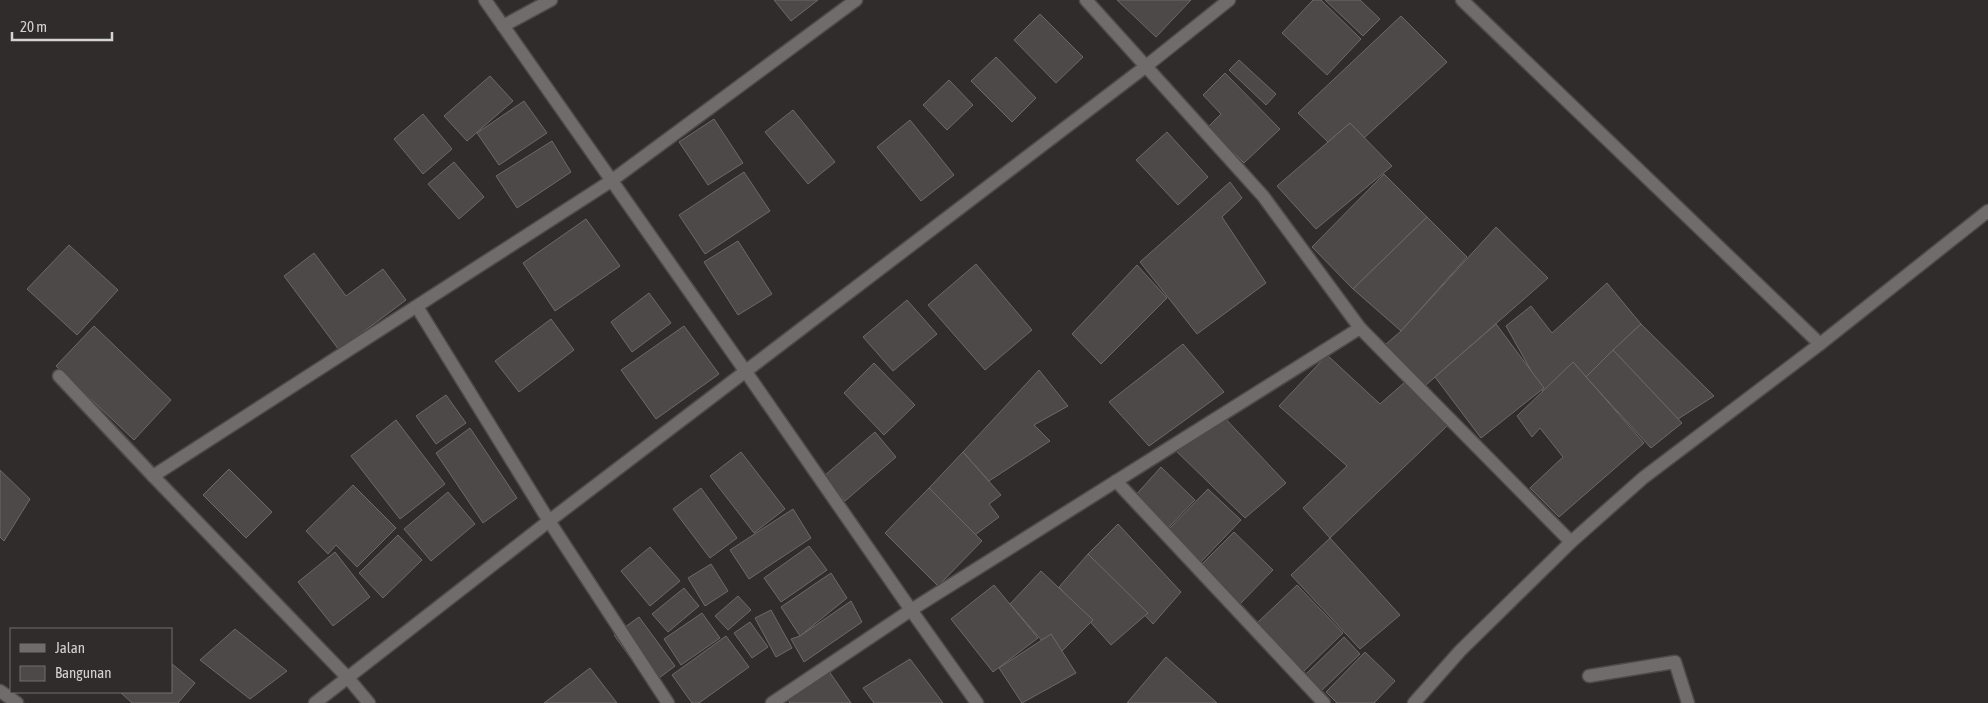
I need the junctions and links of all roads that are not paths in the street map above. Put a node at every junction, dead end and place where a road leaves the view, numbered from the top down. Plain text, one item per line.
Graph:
1 (485, 0) edge
2 (551, 0) edge
3 (856, 0) edge
4 (1086, 0) edge
5 (1229, 0) edge
6 (1462, 0) edge
7 (503, 26) junction
8 (1145, 67) junction
9 (611, 181) junction
10 (1988, 211) edge
11 (417, 307) junction
12 (1360, 328) junction
13 (1820, 344) junction
14 (746, 372) junction
15 (59, 376) dead end
16 (153, 476) junction
17 (1116, 481) junction
18 (549, 521) junction
19 (1571, 542) junction
20 (911, 610) junction
21 (1589, 676) dead end
22 (348, 678) junction
23 (0, 691) edge
24 (17, 703) edge
25 (316, 703) edge
26 (369, 703) edge
27 (668, 703) edge
28 (772, 703) edge
29 (977, 703) edge
30 (1324, 703) edge
31 (1414, 703) edge
32 (1688, 703) edge

1 - 7 street
2 - 7 street
3 - 9 street
4 - 8 street
5 - 8 street
6 - 13 street
7 - 9 street
8 - 12 street
8 - 14 street
9 - 11 street
9 - 14 street
10 - 13 street
11 - 16 street
11 - 18 street
12 - 17 street
12 - 19 street
13 - 19 street
14 - 18 street
14 - 20 street
15 - 16 street
16 - 22 street
17 - 20 street
17 - 30 street
18 - 22 street
18 - 27 street
19 - 31 street
20 - 28 street
20 - 29 street
21 - 32 street
22 - 25 street
22 - 26 street
23 - 24 street

